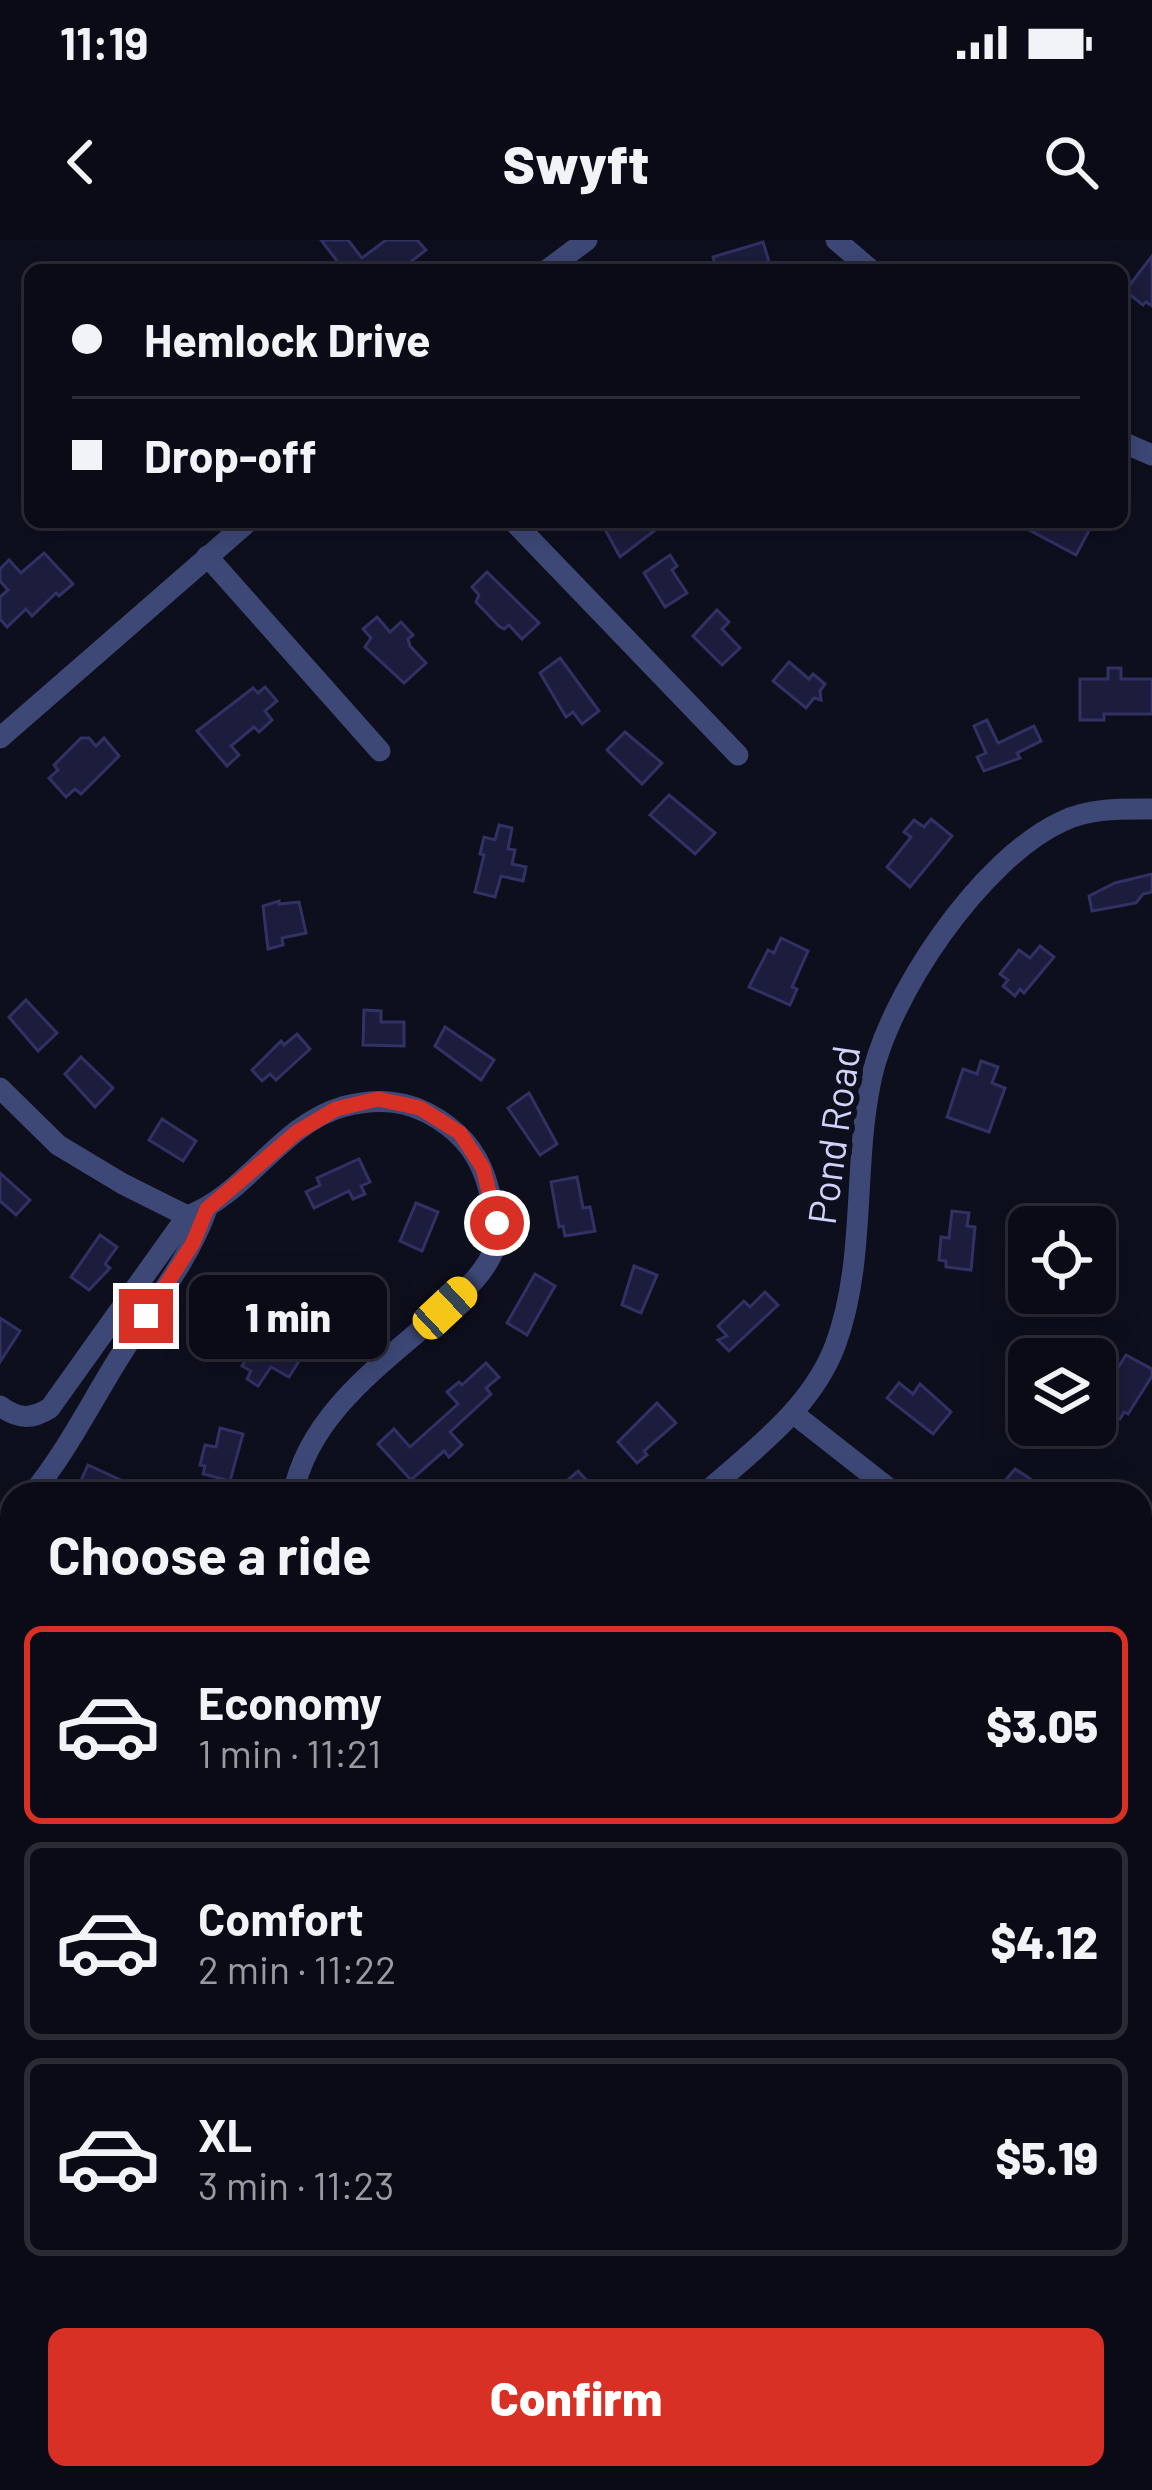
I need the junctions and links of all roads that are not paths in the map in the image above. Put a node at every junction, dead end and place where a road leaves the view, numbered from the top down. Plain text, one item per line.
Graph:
1 (587, 240) edge
2 (555, 264) edge
3 (241, 528) edge
4 (520, 528) edge
5 (207, 556) junction
6 (0, 737) edge
7 (380, 751) dead end
8 (738, 755) dead end
9 (1152, 809) edge
10 (0, 1088) edge
11 (197, 1213) junction
12 (0, 1406) edge
13 (794, 1414) junction
14 (41, 1482) edge
15 (298, 1482) edge
16 (718, 1482) edge
17 (881, 1482) edge

1 - 2 street
3 - 5 street
4 - 8 street
5 - 6 street
5 - 7 street
9 - 13 street, Pond Road
10 - 11 street
11 - 12 street
11 - 14 street
11 - 15 street
13 - 16 street, Pond Road
13 - 17 street

